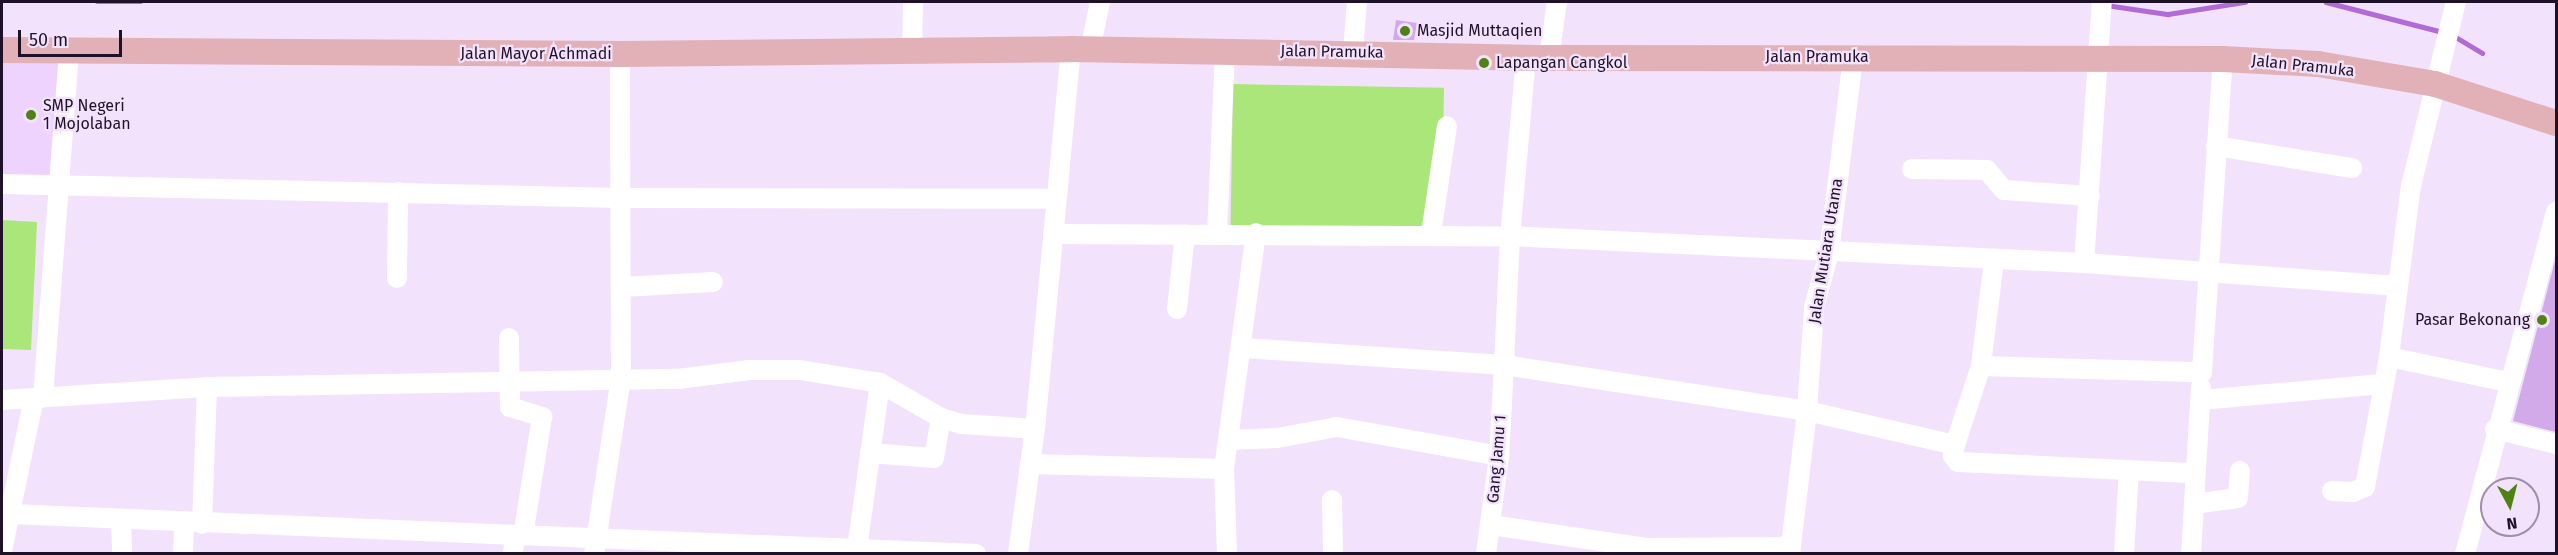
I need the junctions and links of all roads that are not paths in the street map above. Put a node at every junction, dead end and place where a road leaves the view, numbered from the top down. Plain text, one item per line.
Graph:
1 (913, 2) edge
2 (1100, 2) edge
3 (1357, 2) edge
4 (1557, 2) edge
5 (2456, 2) edge
6 (2102, 4) edge
7 (2, 50) edge
8 (1081, 50) junction
9 (69, 51) junction
10 (1225, 51) junction
11 (1353, 51) junction
12 (620, 54) junction
13 (912, 54) junction
14 (1853, 57) junction
15 (1538, 58) junction
16 (2223, 59) junction
17 (2099, 60) junction
18 (2434, 84) junction
19 (2556, 123) edge
20 (1447, 126) dead end
21 (2216, 146) junction
22 (2352, 168) dead end
23 (1912, 169) dead end
24 (2, 184) edge
25 (63, 186) junction
26 (398, 192) junction
27 (2090, 196) junction
28 (621, 198) junction
29 (1053, 199) junction
30 (2556, 212) edge
31 (1256, 233) junction
32 (1053, 234) junction
33 (1185, 234) junction
34 (1217, 234) junction
35 (1431, 234) junction
36 (1510, 236) junction
37 (1829, 253) junction
38 (1994, 261) junction
39 (2084, 263) junction
40 (2207, 273) junction
41 (397, 278) dead end
42 (713, 282) dead end
43 (621, 286) junction
44 (2397, 286) junction
45 (1177, 309) dead end
46 (1243, 348) junction
47 (2389, 357) junction
48 (509, 358) junction
49 (1504, 365) junction
50 (1981, 366) junction
51 (2202, 372) junction
52 (621, 378) junction
53 (2508, 382) junction
54 (880, 383) junction
55 (2382, 384) junction
56 (207, 387) junction
57 (39, 398) junction
58 (2, 400) edge
59 (2200, 400) junction
60 (1808, 411) junction
61 (941, 418) junction
62 (1035, 429) junction
63 (2495, 429) junction
64 (1228, 440) junction
65 (2556, 444) edge
66 (1955, 445) junction
67 (870, 453) junction
68 (1499, 456) junction
69 (1030, 464) junction
70 (1224, 469) junction
71 (2128, 471) junction
72 (2240, 471) dead end
73 (2195, 473) junction
74 (2332, 491) dead end
75 (1332, 500) dead end
76 (2194, 504) junction
77 (10, 514) junction
78 (121, 519) junction
79 (193, 524) junction
80 (1491, 525) junction
81 (517, 541) edge
82 (595, 547) edge
83 (749, 550) edge
84 (1790, 550) edge
85 (2, 551) edge
86 (846, 551) edge
87 (965, 553) edge
88 (122, 554) edge
89 (183, 554) edge
90 (1018, 554) edge
91 (1227, 554) edge
92 (1333, 554) edge
93 (1486, 554) edge
94 (2124, 554) edge
95 (2192, 554) edge
96 (2465, 554) edge

1 - 13 street
2 - 8 street
3 - 11 street
4 - 15 street, Gang Jamu 1
5 - 18 street
6 - 17 street
7 - 9 main road, Jalan Mayor Achmadi
8 - 10 main road, Jalan Pramuka
8 - 13 main road, Jalan Mayor Achmadi
8 - 29 street
9 - 12 main road, Jalan Mayor Achmadi
9 - 25 street
10 - 11 main road, Jalan Pramuka
10 - 34 street
11 - 15 main road, Jalan Pramuka
12 - 13 main road, Jalan Mayor Achmadi
12 - 28 street
14 - 15 main road, Jalan Pramuka
14 - 17 main road, Jalan Pramuka
14 - 37 street, Jalan Mutiara Utama
15 - 36 street, Gang Jamu 1
16 - 17 main road, Jalan Pramuka
16 - 18 main road, Jalan Pramuka
16 - 21 street
17 - 27 street
18 - 19 main road, Jalan Pramuka
18 - 44 street
20 - 35 street
21 - 22 street
21 - 40 street
23 - 27 street
24 - 25 street
25 - 26 street
25 - 57 street
26 - 28 street
26 - 41 street
27 - 39 street
28 - 29 street
28 - 43 street
29 - 32 street
30 - 53 street
31 - 34 street
31 - 35 street
31 - 46 street
32 - 33 street
32 - 62 street
33 - 34 street
33 - 45 street
35 - 36 street
36 - 37 street
36 - 49 street, Gang Jamu 1
37 - 38 street
37 - 60 street, Jalan Mutiara Utama
38 - 39 street
38 - 50 street
39 - 40 street
40 - 44 street
40 - 51 street
42 - 43 street
43 - 52 street
44 - 47 street
46 - 49 street
46 - 64 street
47 - 53 street
47 - 55 street
48 - 52 street
48 - 56 street
48 - 81 street
49 - 60 street
49 - 68 street, Gang Jamu 1
50 - 51 street
50 - 66 street
51 - 59 street
52 - 54 street
52 - 82 street
53 - 63 street
54 - 61 street
54 - 67 street
55 - 59 street
55 - 74 street
56 - 57 street
56 - 79 street
57 - 58 street
57 - 77 street
59 - 73 street
60 - 66 street
60 - 84 street, Jalan Mutiara Utama
61 - 62 street
61 - 67 street
62 - 69 street
63 - 65 street
63 - 96 street
64 - 68 street
64 - 70 street
66 - 71 street
67 - 86 street
68 - 80 street, Gang Jamu 1
69 - 70 street
69 - 90 street
70 - 91 street
71 - 73 street
71 - 94 street
72 - 76 street
73 - 76 street
75 - 92 street
76 - 95 street
77 - 78 street
77 - 85 street
78 - 79 street
78 - 88 street
79 - 81 street
79 - 89 street
80 - 84 street
80 - 93 street, Gang Jamu 1
81 - 82 street
82 - 83 street
83 - 86 street
86 - 87 street

